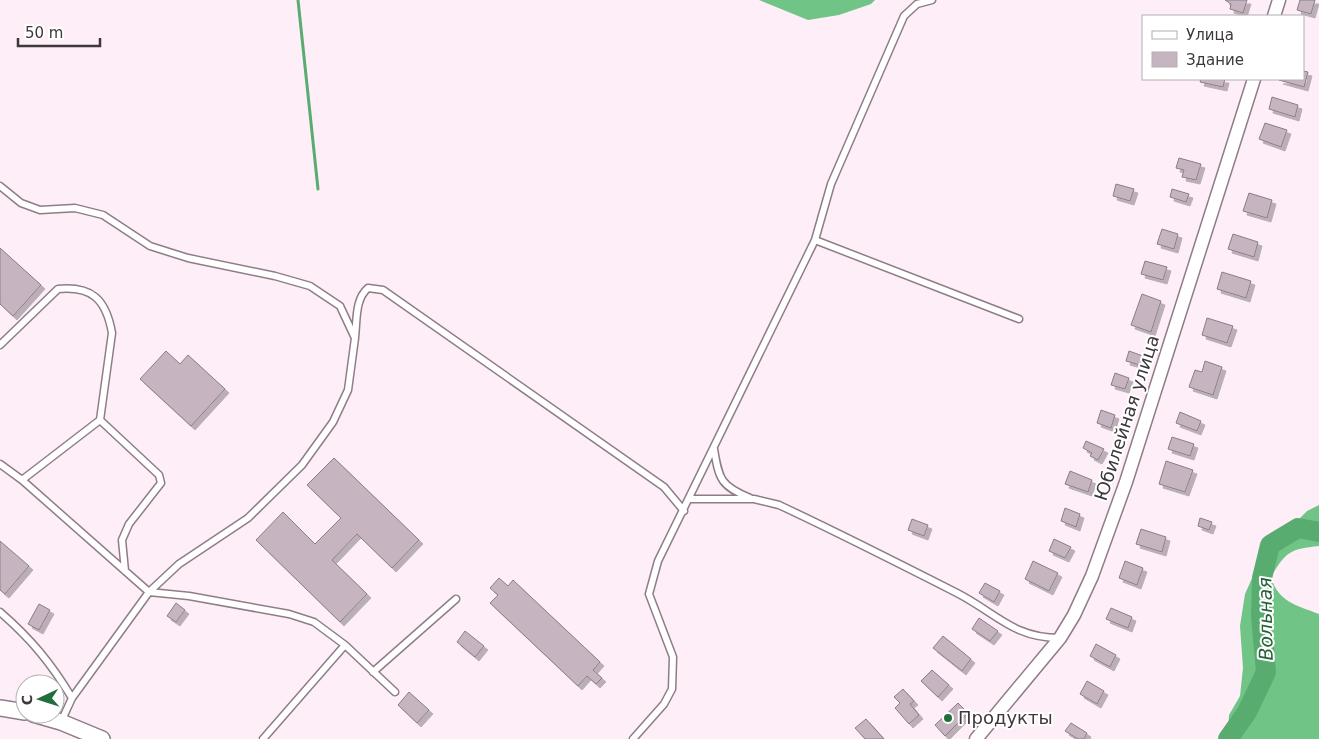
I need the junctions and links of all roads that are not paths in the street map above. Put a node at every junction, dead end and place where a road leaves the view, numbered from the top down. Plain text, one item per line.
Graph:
1 (932, 0) edge
2 (1279, 0) edge
3 (1274, 15) edge
4 (1254, 80) edge
5 (0, 186) edge
6 (815, 240) junction
7 (1019, 319) dead end
8 (355, 338) junction
9 (0, 345) edge
10 (100, 420) junction
11 (714, 449) junction
12 (0, 464) edge
13 (22, 480) junction
14 (690, 499) junction
15 (754, 499) junction
16 (684, 511) junction
17 (125, 571) junction
18 (149, 592) junction
19 (456, 599) dead end
20 (0, 612) edge
21 (1060, 638) junction
22 (345, 645) junction
23 (373, 672) junction
24 (395, 692) dead end
25 (72, 698) junction
26 (0, 708) edge
27 (15, 710) edge
28 (65, 713) edge
29 (65, 724) edge
30 (102, 739) edge
31 (263, 739) edge
32 (633, 739) edge
33 (976, 739) edge

1 - 6 lane
2 - 3 street
4 - 21 street, Юбилейная улица
5 - 8 lane
6 - 7 lane
6 - 11 lane
8 - 16 lane
8 - 18 lane
9 - 10 lane
10 - 13 lane
10 - 17 lane
11 - 14 lane
11 - 15 lane
12 - 13 lane
13 - 17 lane
14 - 15 lane
14 - 16 lane
15 - 21 lane
16 - 32 lane
17 - 18 lane
18 - 22 lane
18 - 25 lane
19 - 23 lane
20 - 25 lane
21 - 33 street, Юбилейная улица
22 - 23 lane
22 - 31 lane
23 - 24 lane
25 - 28 lane
26 - 27 street
29 - 30 street

